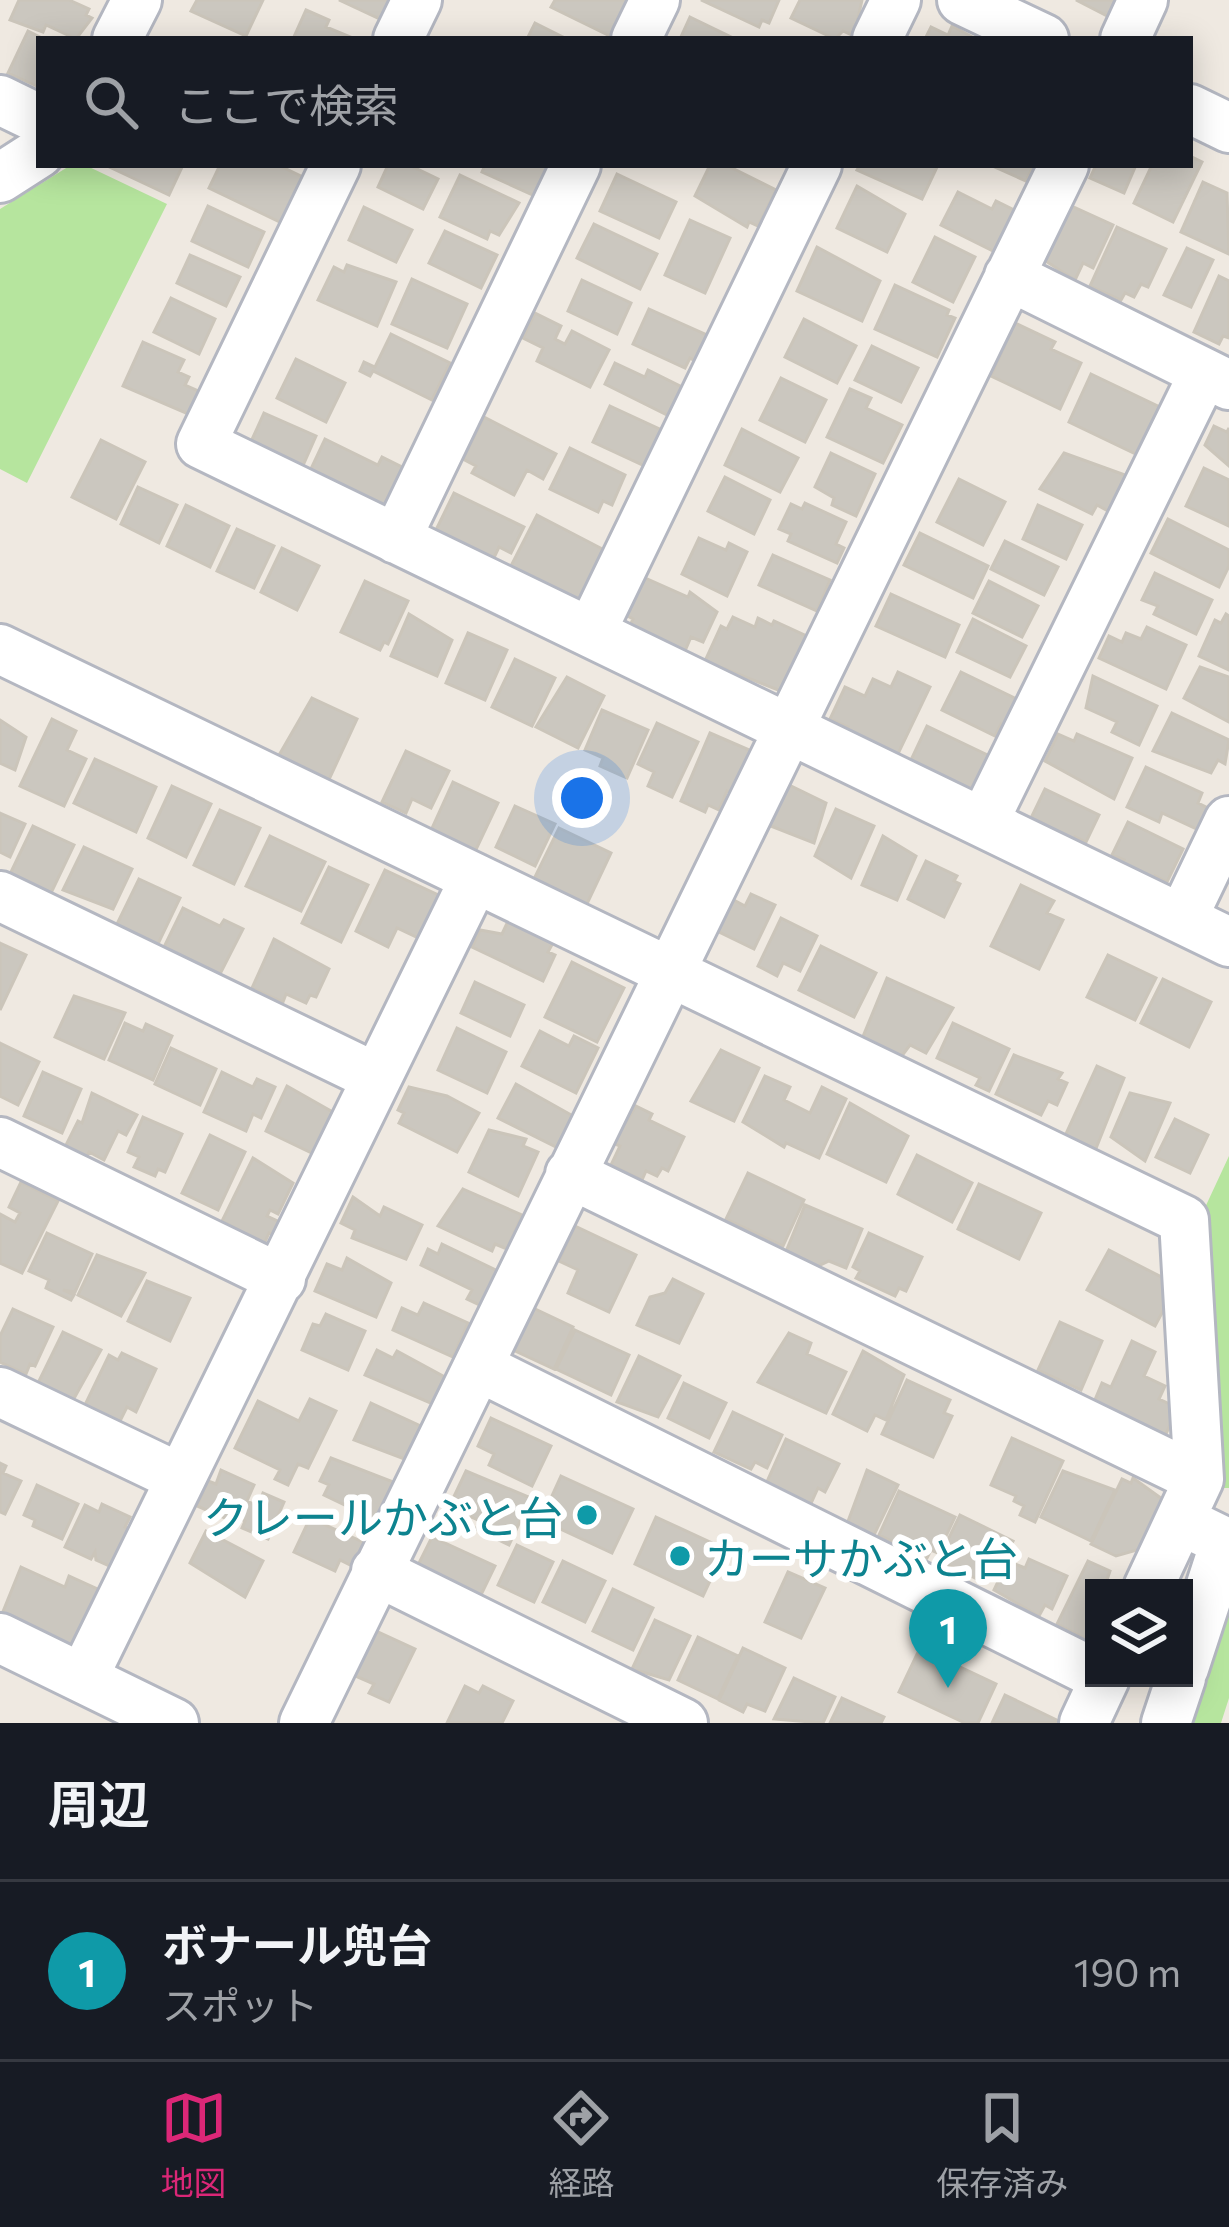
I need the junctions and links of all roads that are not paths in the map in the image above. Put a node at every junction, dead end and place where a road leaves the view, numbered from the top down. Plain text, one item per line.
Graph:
1 (137, 0) edge
2 (417, 0) edge
3 (655, 0) edge
4 (896, 0) edge
5 (962, 0) edge
6 (1143, 0) edge
7 (119, 36) edge
8 (399, 36) edge
9 (638, 36) edge
10 (879, 36) edge
11 (1038, 36) edge
12 (1126, 36) edge
13 (0, 100) edge
14 (1193, 110) edge
15 (36, 118) edge
16 (1229, 128) edge
17 (36, 155) edge
18 (336, 168) edge
19 (575, 168) edge
20 (816, 168) edge
21 (1063, 168) edge
22 (0, 178) edge
23 (1009, 276) junction
24 (1216, 379) edge
25 (397, 538) junction
26 (591, 632) junction
27 (0, 649) edge
28 (788, 726) junction
29 (984, 821) junction
30 (1229, 821) edge
31 (475, 878) junction
32 (0, 896) edge
33 (1181, 919) junction
34 (1229, 942) edge
35 (672, 969) junction
36 (377, 1078) junction
37 (0, 1142) edge
38 (570, 1174) junction
39 (280, 1279) junction
40 (478, 1367) junction
41 (0, 1392) edge
42 (178, 1478) junction
43 (1190, 1500) junction
44 (376, 1571) junction
45 (1152, 1579) edge
46 (0, 1638) edge
47 (1193, 1641) edge
48 (1085, 1669) edge
49 (83, 1678) junction
50 (1101, 1687) edge
51 (1178, 1687) edge
52 (174, 1723) edge
53 (304, 1723) edge
54 (683, 1723) edge
55 (1084, 1723) edge
56 (1166, 1723) edge

1 - 7 street
2 - 8 street
3 - 9 street
4 - 10 street
5 - 11 street
6 - 12 street
13 - 15 street
14 - 16 street
17 - 22 street
18 - 25 street
19 - 25 street
20 - 26 street
21 - 23 street
23 - 24 street
23 - 28 street
24 - 29 street
25 - 26 street
26 - 28 street
27 - 31 street
28 - 29 street
28 - 35 street
29 - 33 street
30 - 33 street
31 - 35 street
31 - 36 street
32 - 36 street
33 - 34 street
35 - 38 street
35 - 43 street
36 - 39 street
37 - 39 street
38 - 40 street
38 - 43 street
39 - 42 street
40 - 44 street
40 - 48 street
41 - 42 street
42 - 49 street
43 - 45 street
43 - 47 street
44 - 53 street
44 - 54 street
46 - 49 street
49 - 52 street
50 - 55 street
51 - 56 street

